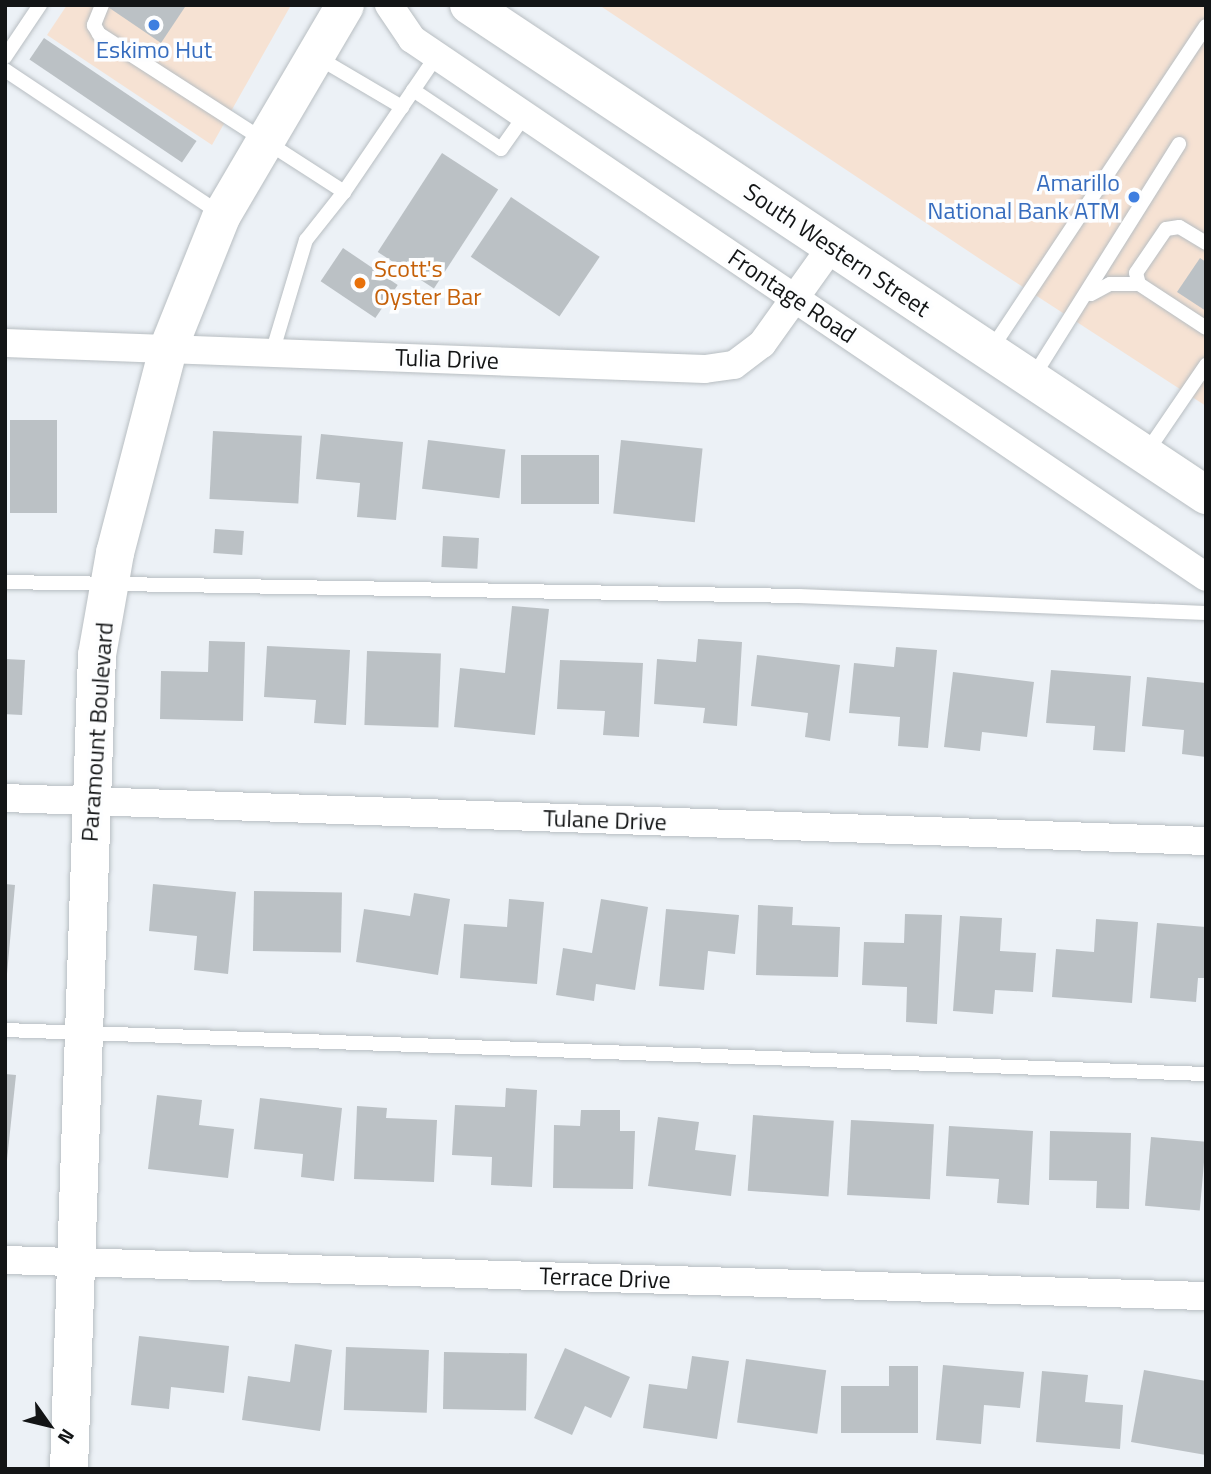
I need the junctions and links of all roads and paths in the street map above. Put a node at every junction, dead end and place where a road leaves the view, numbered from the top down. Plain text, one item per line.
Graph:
1 (40, 5) edge
2 (102, 5) edge
3 (345, 5) edge
4 (389, 5) edge
5 (469, 5) edge
6 (1206, 26) edge
7 (313, 55) junction
8 (437, 55) junction
9 (5, 57) edge
10 (5, 70) edge
11 (414, 90) junction
12 (402, 107) junction
13 (525, 116) junction
14 (260, 141) junction
15 (1179, 144) dead end
16 (344, 192) junction
17 (222, 215) junction
18 (1206, 243) edge
19 (832, 246) junction
20 (1139, 284) junction
21 (1091, 294) junction
22 (796, 298) junction
23 (1206, 328) edge
24 (5, 343) edge
25 (168, 349) junction
26 (990, 351) junction
27 (272, 353) junction
28 (1206, 366) edge
29 (1032, 379) junction
30 (1146, 455) junction
31 (1206, 495) edge
32 (1206, 577) edge
33 (5, 582) edge
34 (108, 588) junction
35 (1206, 613) edge
36 (5, 798) edge
37 (90, 802) junction
38 (1206, 841) edge
39 (5, 1030) edge
40 (85, 1033) junction
41 (1206, 1074) edge
42 (5, 1260) edge
43 (78, 1263) junction
44 (1206, 1296) edge
45 (69, 1469) edge

1 - 9 lane
2 - 14 lane
3 - 7 main road, Paramount Boulevard
4 - 8 street, Frontage Road
5 - 19 main road, South Western Street
6 - 26 lane
7 - 12 lane
7 - 14 main road, Paramount Boulevard
8 - 11 lane
8 - 13 street, Frontage Road
10 - 17 lane
11 - 12 lane
11 - 13 lane
12 - 16 lane
13 - 22 street, Frontage Road
14 - 16 lane
14 - 17 main road, Paramount Boulevard
15 - 21 lane
16 - 27 lane
17 - 25 main road, Paramount Boulevard
18 - 20 lane
19 - 22 street, Tulia Drive
19 - 26 main road, South Western Street
20 - 21 lane
20 - 23 lane
21 - 29 lane
22 - 27 street, Tulia Drive
22 - 32 street, Frontage Road
24 - 25 street, Tulia Drive
25 - 27 street, Tulia Drive
25 - 34 main road, Paramount Boulevard
26 - 29 main road, South Western Street
28 - 30 lane
29 - 30 main road, South Western Street
30 - 31 main road, South Western Street
33 - 34 lane
34 - 35 lane
34 - 37 main road, Paramount Boulevard
36 - 37 street, Tulane Drive
37 - 38 street, Tulane Drive
37 - 40 main road, Paramount Boulevard
39 - 40 lane
40 - 41 lane
40 - 43 main road, Paramount Boulevard
42 - 43 street, Terrace Drive
43 - 44 street, Terrace Drive
43 - 45 main road, Paramount Boulevard

